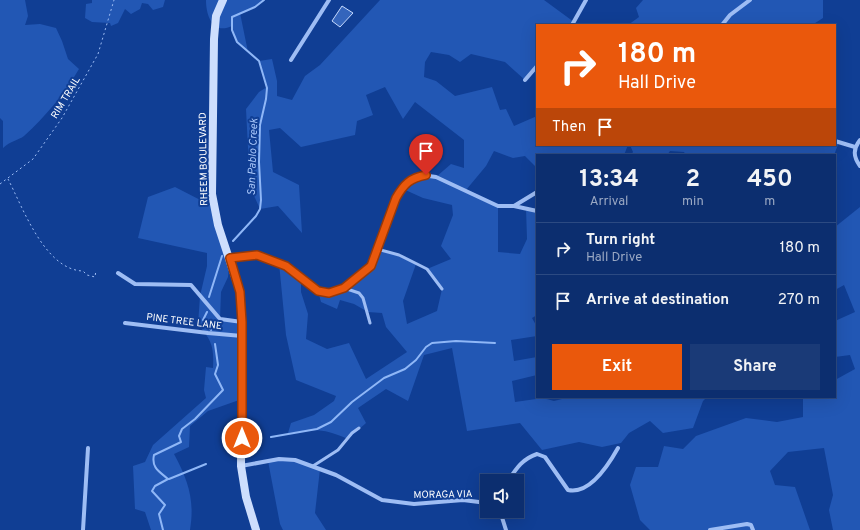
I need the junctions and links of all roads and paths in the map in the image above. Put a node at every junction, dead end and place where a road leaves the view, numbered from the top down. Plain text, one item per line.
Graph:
1 (114, 0) edge
2 (223, 0) edge
3 (329, 0) edge
4 (586, 0) edge
5 (750, 0) edge
6 (573, 24) edge
7 (723, 24) edge
8 (291, 60) dead end
9 (536, 67) edge
10 (525, 80) dead end
11 (860, 140) edge
12 (836, 141) edge
13 (855, 146) junction
14 (860, 166) edge
15 (8, 179) junction
16 (0, 184) edge
17 (536, 193) edge
18 (514, 206) junction
19 (536, 211) edge
20 (377, 249) junction
21 (230, 258) junction
22 (96, 270) dead end
23 (118, 274) dead end
24 (344, 288) junction
25 (442, 289) dead end
26 (242, 322) junction
27 (125, 323) dead end
28 (370, 323) dead end
29 (242, 336) junction
30 (359, 428) dead end
31 (88, 448) dead end
32 (618, 448) dead end
33 (241, 466) junction
34 (313, 466) junction
35 (513, 474) edge
36 (480, 502) edge
37 (502, 518) edge
38 (506, 529) edge
39 (83, 530) edge
40 (256, 530) edge
41 (500, 530) edge
42 (710, 530) edge
43 (753, 530) edge

1 - 15 path, RIM TRAIL
2 - 21 street, RHEEM BOULEVARD
3 - 8 street
4 - 6 street
5 - 7 street
9 - 10 street
11 - 13 street
12 - 13 street
13 - 14 street
15 - 16 path, RIM TRAIL
15 - 22 path
17 - 18 street
18 - 19 street
18 - 20 street
20 - 24 street
20 - 25 lane
21 - 24 street
21 - 26 street, RHEEM BOULEVARD
23 - 26 street
24 - 28 lane
26 - 29 street, RHEEM BOULEVARD
27 - 29 street, PINE TREE LANE
29 - 33 street, RHEEM BOULEVARD
30 - 34 lane
31 - 39 street
32 - 35 street
33 - 34 street, MORAGA VIA
33 - 40 street, RHEEM BOULEVARD
34 - 36 street, MORAGA VIA
37 - 38 street
38 - 41 street
42 - 43 street

